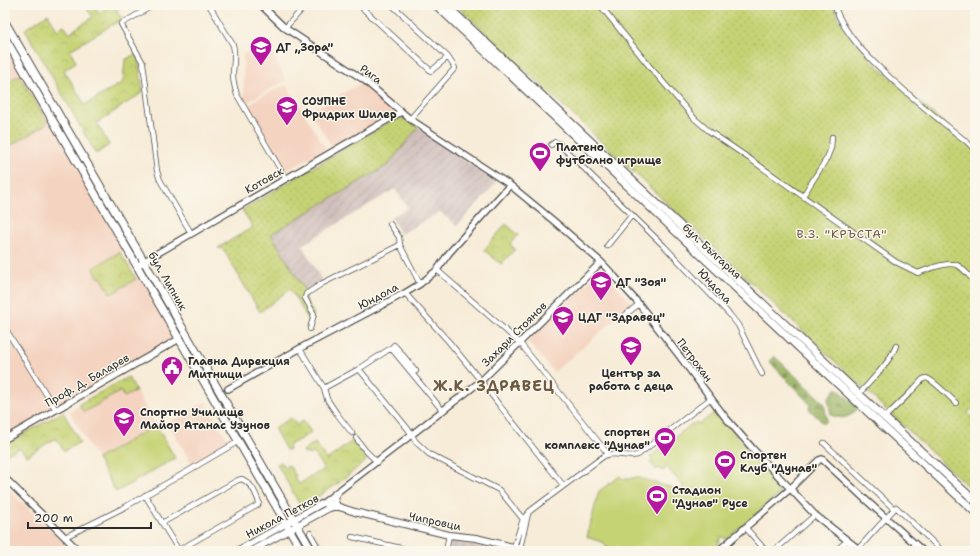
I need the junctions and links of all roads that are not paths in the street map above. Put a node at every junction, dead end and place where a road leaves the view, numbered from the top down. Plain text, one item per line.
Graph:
1 (154, 5) edge
2 (209, 5) edge
3 (261, 5) edge
4 (306, 5) edge
5 (359, 5) edge
6 (392, 5) edge
7 (436, 5) edge
8 (446, 5) edge
9 (600, 5) edge
10 (834, 5) edge
11 (5, 22) edge
12 (285, 28) junction
13 (5, 38) edge
14 (448, 58) junction
15 (402, 112) junction
16 (410, 119) junction
17 (832, 137) dead end
18 (550, 144) dead end
19 (975, 150) edge
20 (286, 179) junction
21 (510, 185) junction
22 (803, 196) junction
23 (632, 216) junction
24 (390, 224) dead end
25 (191, 233) junction
26 (400, 245) junction
27 (607, 246) dead end
28 (144, 261) junction
29 (601, 262) junction
30 (137, 266) junction
31 (437, 270) junction
32 (975, 282) edge
33 (420, 284) junction
34 (405, 293) junction
35 (639, 304) junction
36 (619, 320) dead end
37 (5, 328) edge
38 (310, 329) dead end
39 (179, 339) junction
40 (520, 343) junction
41 (896, 346) dead end
42 (300, 349) junction
43 (359, 369) junction
44 (762, 374) dead end
45 (481, 381) junction
46 (218, 388) junction
47 (324, 388) junction
48 (228, 389) junction
49 (859, 394) junction
50 (224, 398) junction
51 (711, 398) junction
52 (956, 403) dead end
53 (56, 410) junction
54 (443, 411) junction
55 (884, 418) junction
56 (352, 433) dead end
57 (412, 435) junction
58 (356, 438) dead end
59 (5, 439) edge
60 (239, 441) junction
61 (824, 442) dead end
62 (608, 454) junction
63 (377, 462) junction
64 (5, 478) edge
65 (563, 486) junction
66 (790, 489) junction
67 (337, 492) junction
68 (145, 496) junction
69 (975, 501) edge
70 (324, 503) junction
71 (337, 507) junction
72 (894, 509) junction
73 (530, 511) junction
74 (975, 512) edge
75 (815, 515) junction
76 (886, 518) junction
77 (523, 519) junction
78 (296, 522) junction
79 (162, 523) junction
80 (288, 527) junction
81 (745, 527) junction
82 (310, 533) dead end
83 (449, 535) junction
84 (65, 537) junction
85 (352, 537) dead end
86 (847, 541) junction
87 (517, 548) junction
88 (179, 550) edge
89 (405, 550) edge
90 (859, 550) edge
91 (79, 551) edge
92 (238, 551) edge
93 (251, 551) edge
94 (302, 551) edge
95 (312, 551) edge
96 (320, 551) edge
97 (414, 551) edge
98 (446, 551) edge
99 (530, 551) edge
100 (718, 551) edge
101 (766, 551) edge
102 (774, 551) edge
103 (835, 551) edge
104 (923, 551) edge
105 (942, 551) edge

1 - 25 street
2 - 20 street
3 - 12 street, Рига
4 - 12 street
5 - 14 street
6 - 14 street
7 - 74 main road, бул. България
8 - 49 main road, бул. България
9 - 22 street
10 - 19 street
11 - 28 main road, бул. Липник
12 - 15 street, Рига
13 - 30 main road, бул. Липник
14 - 16 street
15 - 16 street, Рига
15 - 20 street, Котовск
16 - 21 street, Рига
17 - 22 street
18 - 23 street, Юндола
20 - 25 street, Котовск
21 - 29 street, Петрохан
21 - 31 street, Юндола
22 - 32 street
23 - 27 street
23 - 44 street, Юндола
24 - 26 street
25 - 28 street, Котовск
26 - 33 street
26 - 38 street
28 - 30 street, Котовск
28 - 46 main road, бул. Липник
29 - 35 street, Петрохан
29 - 40 street, Захари Стоянов
30 - 39 main road, бул. Липник
31 - 33 street, Юндола
31 - 40 street
33 - 34 street, Юндола
34 - 42 street, Юндола
34 - 45 street
35 - 36 street
35 - 51 street, Петрохан
37 - 53 street
39 - 53 street, Проф. Д. Баларев
39 - 60 main road, бул. Липник
40 - 45 street, Захари Стоянов
40 - 62 street
41 - 49 street
42 - 47 street
42 - 48 street, Юндола
43 - 47 street
43 - 54 street
43 - 57 street
45 - 54 street, Захари Стоянов
45 - 65 street
46 - 48 street
46 - 50 main road, бул. Липник
47 - 56 street
48 - 50 street
49 - 55 main road, бул. България
50 - 78 main road, бул. Липник
51 - 62 street
51 - 66 street, Петрохан
52 - 55 street
53 - 59 street, Проф. Д. Баларев
54 - 57 street, Захари Стоянов
55 - 69 main road, бул. България
57 - 63 street, Захари Стоянов
57 - 77 street
58 - 63 street
60 - 68 street
60 - 80 main road, бул. Липник
61 - 72 street
62 - 65 street
63 - 67 street, Захари Стоянов
64 - 84 street
65 - 73 street
66 - 75 street, Петрохан
66 - 76 street
66 - 81 street
67 - 70 street, Захари Стоянов
67 - 71 main road
68 - 79 street
68 - 84 street
70 - 71 main road, Никола Петков
70 - 78 main road, Никола Петков
71 - 78 main road, Никола Петков
71 - 83 main road, Чипровци
72 - 76 street
72 - 105 street
73 - 77 street
73 - 87 street
75 - 86 street, Петрохан
75 - 102 street
76 - 90 street
76 - 104 street
77 - 87 street
78 - 80 main road, Никола Петков
78 - 95 main road, бул. Липник
79 - 88 street
79 - 88 street
80 - 92 main road, Никола Петков
80 - 93 main road, Никола Петков
80 - 94 main road, бул. Липник
81 - 100 street
81 - 101 street
82 - 96 street
83 - 87 main road, Чипровци
83 - 98 street
84 - 91 street
85 - 89 street
86 - 90 street, Петрохан
86 - 103 street
87 - 99 main road, Чипровци
89 - 97 street

